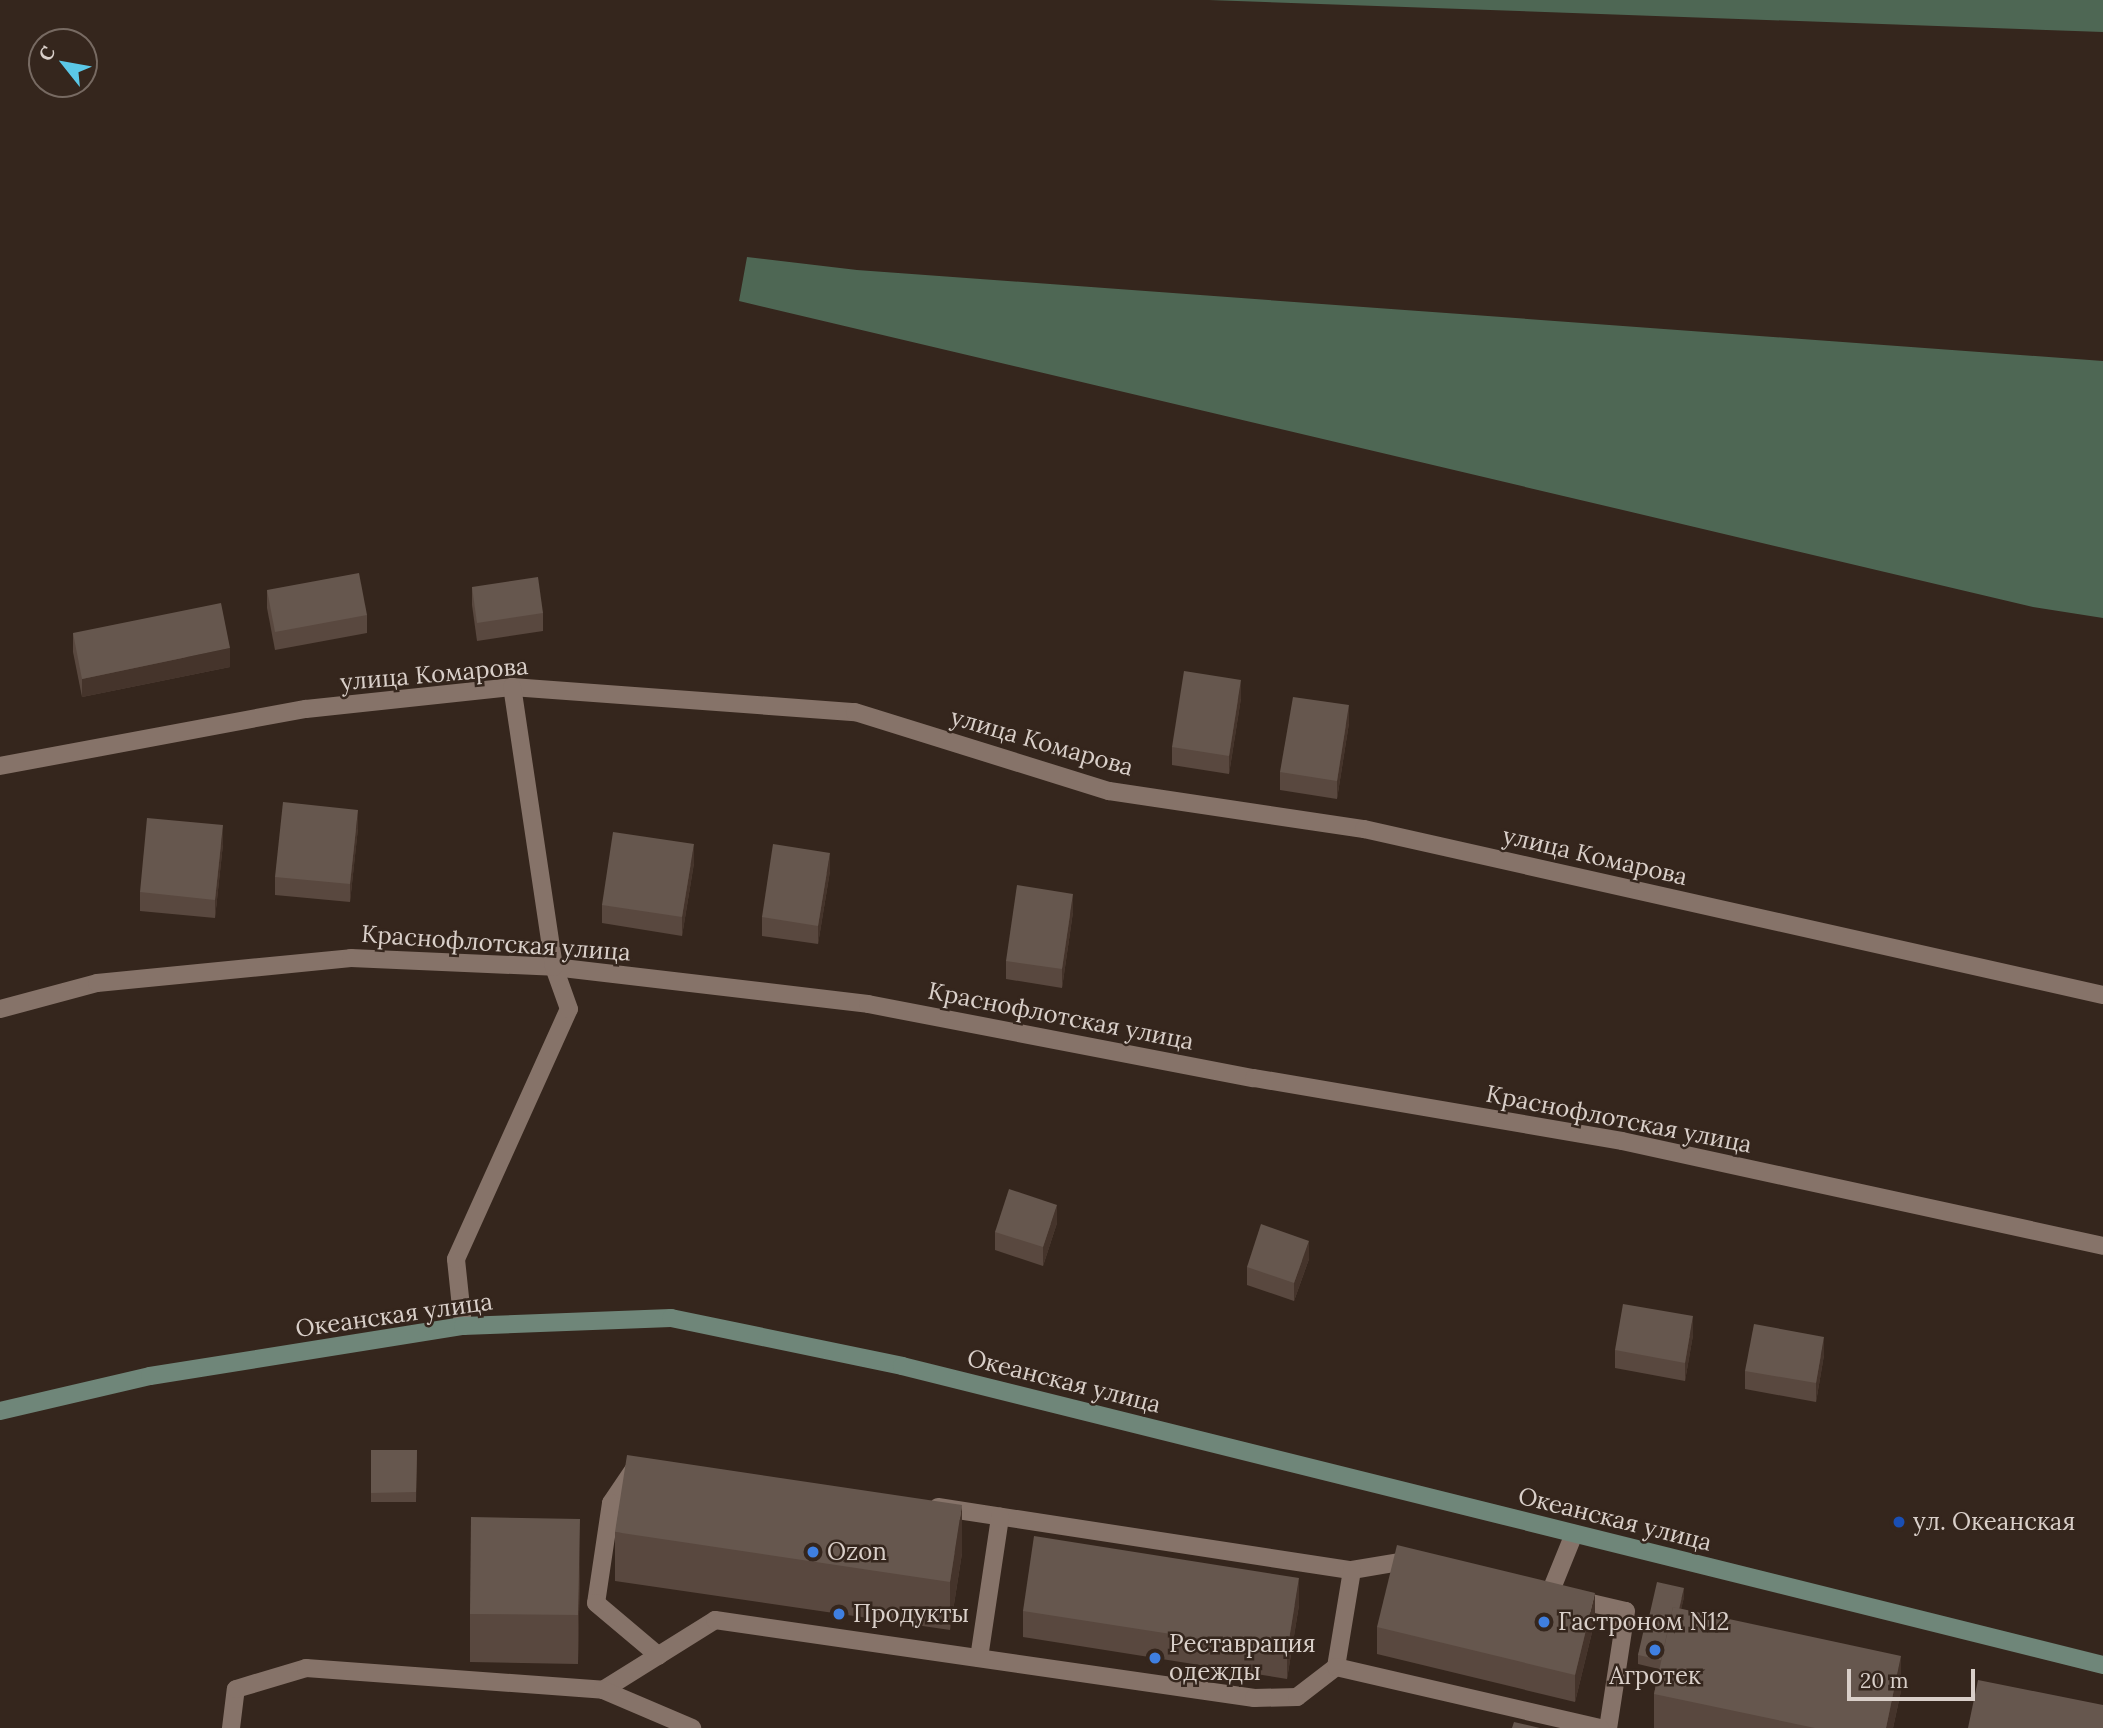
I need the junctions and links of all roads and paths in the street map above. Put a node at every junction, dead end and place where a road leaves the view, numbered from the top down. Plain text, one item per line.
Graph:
1 (513, 687) junction
2 (0, 766) edge
3 (554, 967) junction
4 (2103, 995) edge
5 (0, 1009) edge
6 (2103, 1246) edge
7 (463, 1326) junction
8 (0, 1411) edge
9 (652, 1464) edge
10 (920, 1505) edge
11 (1000, 1517) junction
12 (1574, 1534) junction
13 (1427, 1568) edge
14 (1352, 1570) junction
15 (1523, 1588) edge
16 (1550, 1593) junction
17 (659, 1656) junction
18 (979, 1658) junction
19 (2102, 1660) edge
20 (1336, 1667) junction
21 (603, 1690) junction
22 (231, 1728) edge
23 (692, 1728) edge
24 (1600, 1728) edge
25 (1608, 1728) edge

1 - 2 street, улица Комарова
1 - 3 street
1 - 4 street, улица Комарова
3 - 5 street, Краснофлотская улица
3 - 6 street, Краснофлотская улица
3 - 7 street
7 - 8 main road, Океанская улица
7 - 12 main road, Океанская улица
9 - 17 street
10 - 11 street
11 - 14 street
11 - 18 street
12 - 16 street
12 - 19 main road, Океанская улица
13 - 14 street
14 - 20 street
15 - 16 street
16 - 25 street
17 - 18 street
17 - 21 street
18 - 20 street
20 - 24 street
21 - 22 street
21 - 23 street

